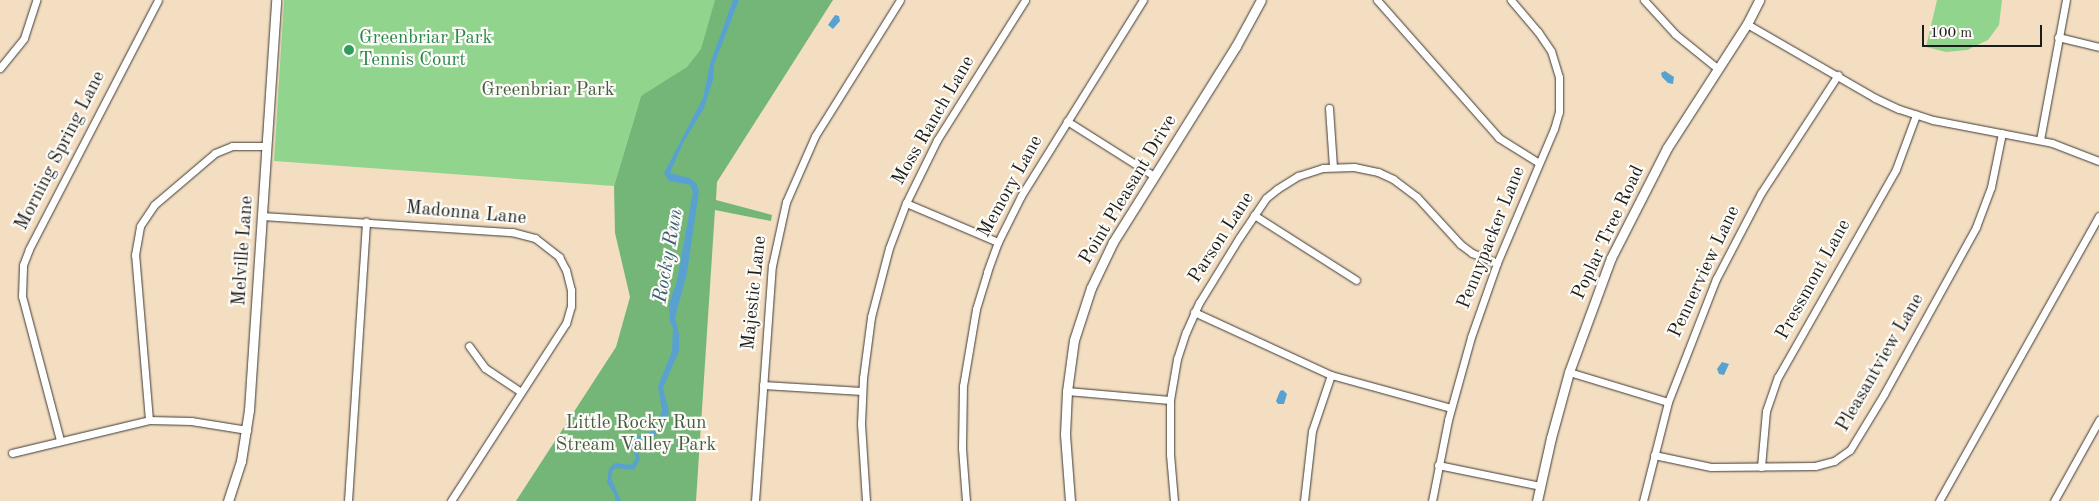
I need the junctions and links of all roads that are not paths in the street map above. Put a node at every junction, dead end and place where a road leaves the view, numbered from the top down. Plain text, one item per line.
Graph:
1 (36, 0) edge
2 (158, 0) edge
3 (276, 0) edge
4 (900, 0) edge
5 (1025, 0) edge
6 (1143, 0) edge
7 (1261, 0) edge
8 (1377, 0) edge
9 (1511, 0) edge
10 (1644, 0) edge
11 (1759, 0) edge
12 (2066, 0) edge
13 (1747, 24) junction
14 (2058, 37) junction
15 (2099, 47) edge
16 (0, 68) edge
17 (1717, 68) junction
18 (1838, 76) junction
19 (1329, 108) dead end
20 (1916, 115) junction
21 (1067, 121) junction
22 (2002, 134) junction
23 (2040, 140) junction
24 (266, 146) junction
25 (2099, 162) edge
26 (1539, 163) junction
27 (1333, 166) junction
28 (1154, 176) junction
29 (906, 203) junction
30 (1254, 215) junction
31 (262, 216) junction
32 (2099, 216) edge
33 (366, 222) junction
34 (998, 242) junction
35 (1497, 262) junction
36 (1356, 280) dead end
37 (1194, 312) junction
38 (470, 346) dead end
39 (1569, 372) junction
40 (1331, 375) junction
41 (763, 385) junction
42 (862, 391) junction
43 (1067, 391) junction
44 (521, 392) junction
45 (1170, 400) junction
46 (1668, 402) junction
47 (1451, 408) junction
48 (149, 420) junction
49 (2099, 420) edge
50 (247, 430) junction
51 (60, 440) junction
52 (12, 453) dead end
53 (1654, 455) junction
54 (1438, 465) junction
55 (1761, 467) junction
56 (1540, 486) junction
57 (228, 501) edge
58 (348, 501) edge
59 (451, 501) edge
60 (755, 501) edge
61 (866, 501) edge
62 (966, 501) edge
63 (1070, 501) edge
64 (1174, 501) edge
65 (1304, 501) edge
66 (1432, 501) edge
67 (1537, 501) edge
68 (1643, 501) edge
69 (1939, 501) edge
70 (2054, 501) edge

1 - 16 street
2 - 51 street, Morning Spring Lane
3 - 24 street, Melville Lane
4 - 41 street, Majestic Lane
5 - 29 street, Moss Ranch Lane
6 - 21 street, Memory Lane
7 - 28 street, Point Pleasant Drive
8 - 26 street
9 - 26 street, Pennypacker Lane
10 - 17 street
11 - 13 street, Poplar Tree Road
12 - 14 street
13 - 17 street, Poplar Tree Road
13 - 18 street
14 - 15 street
14 - 23 street
17 - 39 street, Poplar Tree Road
18 - 20 street
18 - 46 street, Pennerview Lane
19 - 27 street
20 - 22 street
20 - 55 street, Pressmont Lane
21 - 28 street
21 - 34 street, Memory Lane
22 - 23 street
22 - 55 street, Pleasantview Lane
23 - 25 street
24 - 31 street, Melville Lane
24 - 48 street
26 - 35 street, Pennypacker Lane
27 - 30 street, Parson Lane
27 - 35 street, Parson Lane
28 - 43 street, Point Pleasant Drive
29 - 34 street
29 - 42 street, Moss Ranch Lane
30 - 36 street
30 - 37 street, Parson Lane
31 - 33 street, Madonna Lane
31 - 50 street, Melville Lane
32 - 69 street
33 - 44 street, Madonna Lane
33 - 58 street
34 - 62 street, Memory Lane
35 - 47 street, Pennypacker Lane
37 - 40 street
37 - 45 street, Parson Lane
38 - 44 street
39 - 46 street
39 - 56 street, Poplar Tree Road
40 - 47 street
40 - 65 street
41 - 42 street
41 - 60 street, Majestic Lane
42 - 61 street, Moss Ranch Lane
43 - 45 street
43 - 63 street, Point Pleasant Drive
44 - 59 street, Madonna Lane
45 - 64 street, Parson Lane
46 - 53 street, Pennerview Lane
47 - 54 street, Pennypacker Lane
48 - 50 street
48 - 51 street
49 - 70 street
50 - 57 street, Melville Lane
51 - 52 street
53 - 55 street, Pleasantview Lane
53 - 68 street, Pennerview Lane
54 - 56 street
54 - 66 street, Pennypacker Lane
56 - 67 street, Poplar Tree Road

